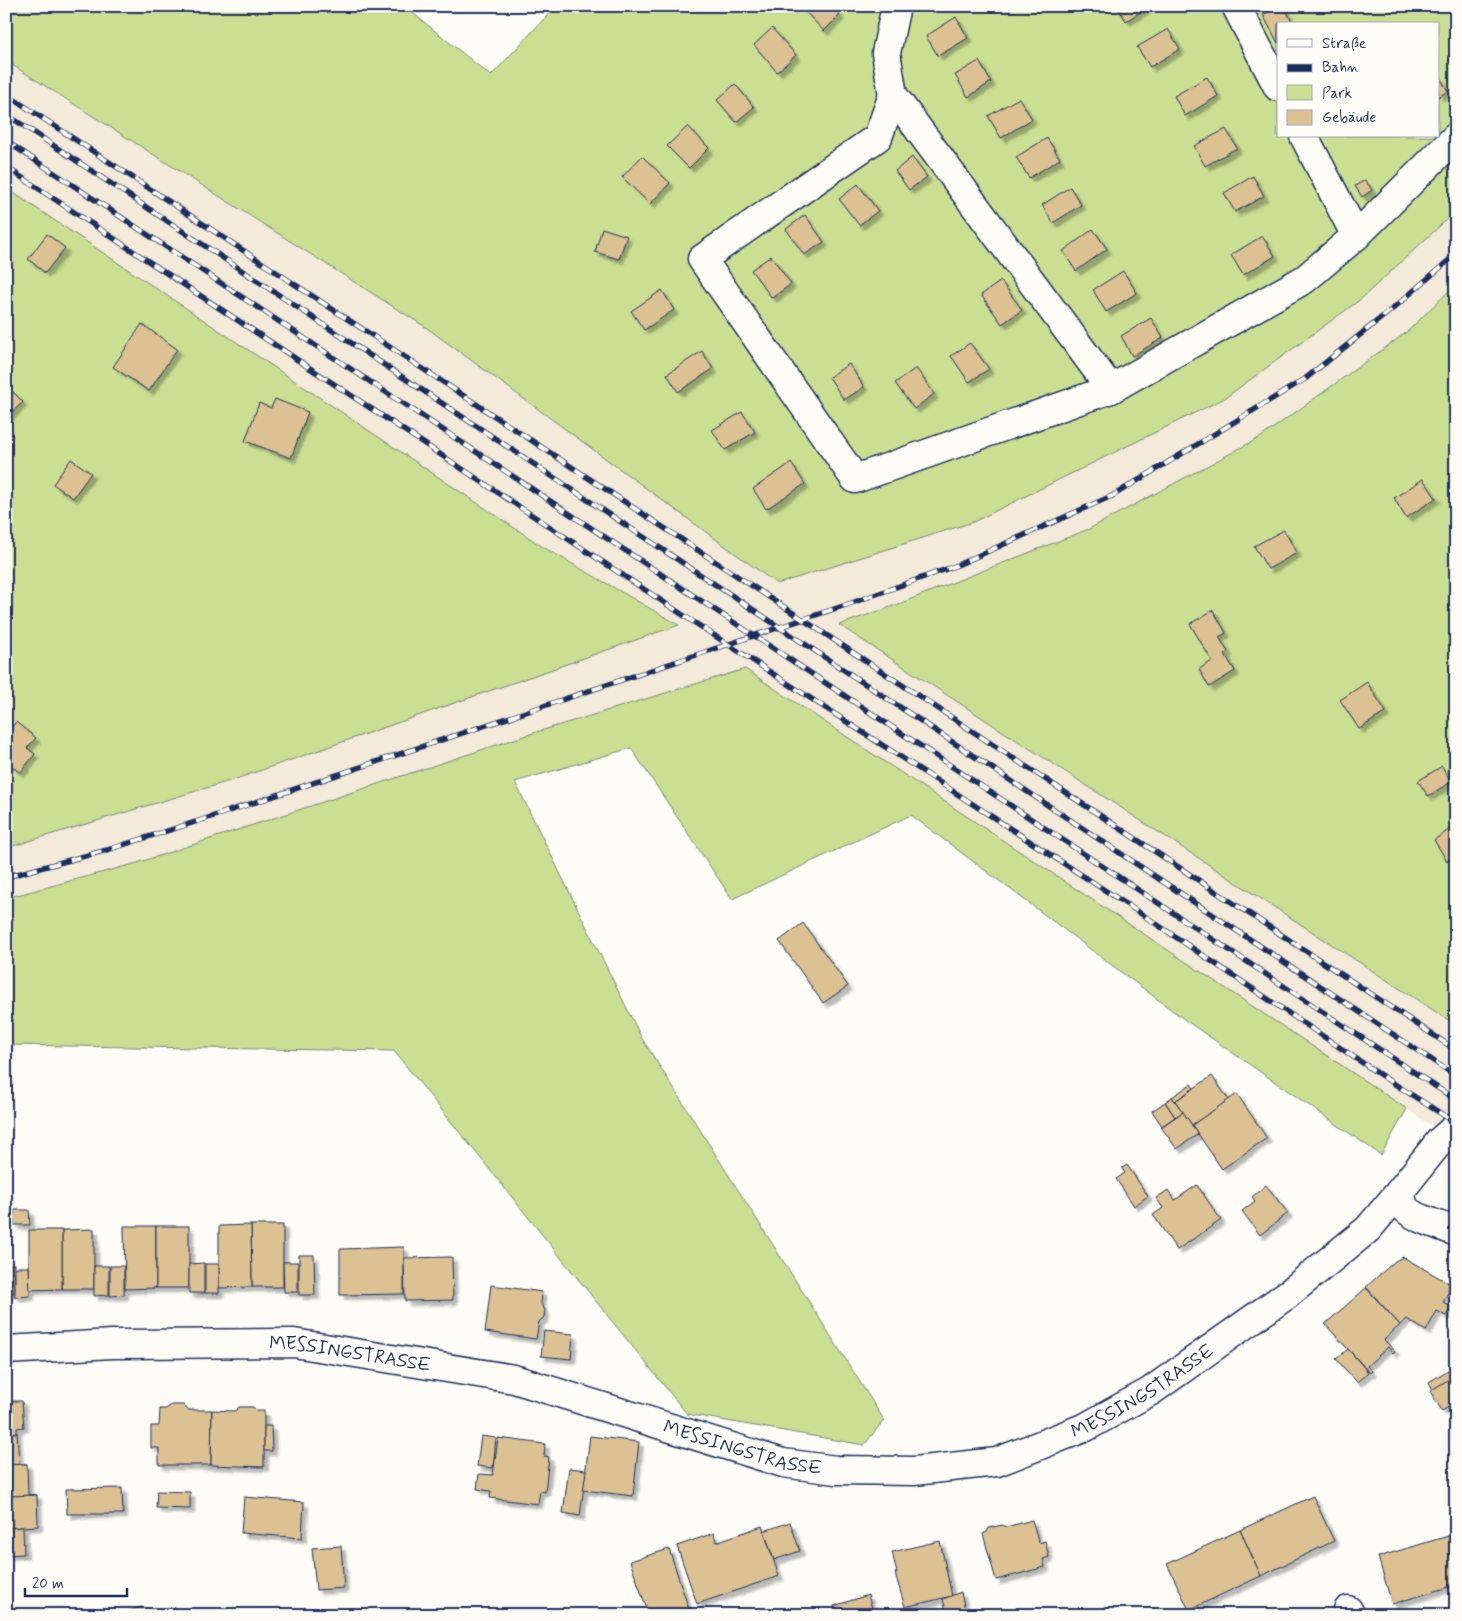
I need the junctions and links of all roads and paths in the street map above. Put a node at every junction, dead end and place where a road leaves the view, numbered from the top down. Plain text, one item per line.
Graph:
1 (896, 6) edge
2 (1236, 6) edge
3 (1277, 84) edge
4 (894, 95) junction
5 (1456, 137) edge
6 (1305, 138) edge
7 (1356, 236) junction
8 (1110, 389) junction
9 (1448, 1134) edge
10 (1402, 1190) junction
11 (1456, 1232) edge
12 (6, 1350) edge

1 - 4 street
2 - 3 street
4 - 8 street
4 - 8 street
5 - 7 street
6 - 7 street
7 - 8 street
9 - 10 street, MESSINGSTRASSE
10 - 11 street
10 - 12 street, MESSINGSTRASSE

